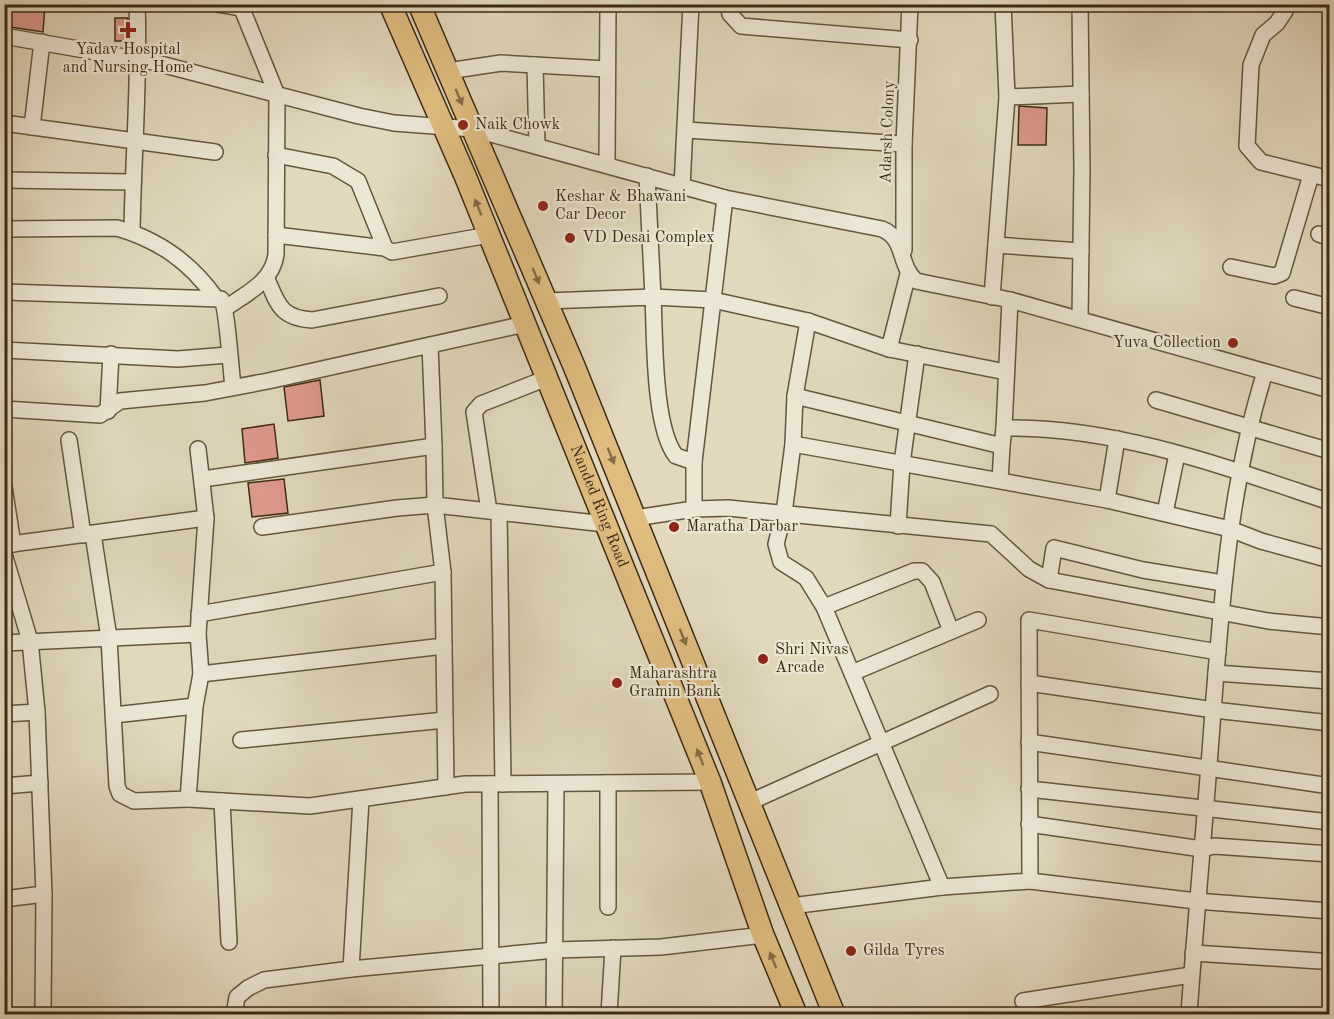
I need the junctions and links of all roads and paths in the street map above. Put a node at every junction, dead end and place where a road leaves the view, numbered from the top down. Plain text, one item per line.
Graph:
1 (137, 4) edge
2 (218, 4) edge
3 (390, 4) edge
4 (419, 4) edge
5 (608, 4) edge
6 (691, 4) edge
7 (728, 4) edge
8 (910, 4) edge
9 (1003, 4) edge
10 (1080, 4) edge
11 (1285, 4) edge
12 (241, 6) edge
13 (4, 36) edge
14 (910, 40) junction
15 (42, 42) junction
16 (139, 60) junction
17 (536, 65) junction
18 (606, 69) junction
19 (448, 71) junction
20 (1081, 94) junction
21 (277, 95) junction
22 (1006, 97) junction
23 (4, 123) edge
24 (32, 127) junction
25 (444, 128) junction
26 (473, 129) junction
27 (686, 130) junction
28 (134, 141) junction
29 (904, 144) junction
30 (537, 146) junction
31 (214, 152) dead end
32 (276, 155) junction
33 (607, 165) junction
34 (1311, 175) junction
35 (647, 176) junction
36 (1329, 179) edge
37 (4, 180) edge
38 (132, 182) junction
39 (682, 187) junction
40 (725, 198) junction
41 (4, 230) edge
42 (132, 232) junction
43 (276, 235) junction
44 (489, 236) junction
45 (996, 245) junction
46 (385, 248) junction
47 (1081, 251) junction
48 (906, 267) junction
49 (1231, 267) dead end
50 (267, 279) junction
51 (4, 292) edge
52 (439, 296) dead end
53 (215, 297) junction
54 (653, 297) junction
55 (992, 297) junction
56 (1294, 298) dead end
57 (713, 300) junction
58 (1010, 300) junction
59 (546, 301) junction
60 (1329, 307) edge
61 (226, 308) junction
62 (1080, 319) junction
63 (808, 321) junction
64 (525, 324) junction
65 (430, 345) junction
66 (889, 349) junction
67 (4, 350) edge
68 (111, 354) junction
69 (917, 354) junction
70 (228, 355) junction
71 (1006, 372) junction
72 (1265, 372) junction
73 (547, 378) junction
74 (233, 387) junction
75 (1329, 390) edge
76 (795, 396) junction
77 (1156, 400) dead end
78 (4, 409) edge
79 (108, 411) junction
80 (907, 422) junction
81 (1247, 427) junction
82 (1004, 428) junction
83 (1117, 439) junction
84 (69, 440) dead end
85 (793, 444) junction
86 (1002, 446) junction
87 (434, 447) junction
88 (198, 449) dead end
89 (1329, 451) edge
90 (1177, 454) junction
91 (694, 462) junction
92 (902, 463) junction
93 (1238, 472) junction
94 (203, 479) junction
95 (1000, 480) junction
96 (4, 487) edge
97 (1107, 500) junction
98 (1329, 502) edge
99 (435, 505) junction
100 (694, 509) junction
101 (494, 512) junction
102 (784, 513) junction
103 (1165, 513) junction
104 (206, 518) junction
105 (635, 518) junction
106 (605, 524) junction
107 (897, 526) junction
108 (262, 527) dead end
109 (1230, 529) junction
110 (88, 534) junction
111 (7, 547) edge
112 (1329, 560) edge
113 (1143, 570) junction
114 (443, 572) junction
115 (1049, 580) junction
116 (1223, 583) junction
117 (1139, 597) junction
118 (824, 607) junction
119 (1221, 612) junction
120 (199, 614) junction
121 (978, 620) dead end
122 (1329, 627) edge
123 (951, 631) junction
124 (198, 634) junction
125 (110, 638) junction
126 (30, 641) junction
127 (4, 643) edge
128 (444, 646) junction
129 (1218, 652) junction
130 (852, 673) junction
131 (1216, 673) junction
132 (201, 674) junction
133 (1329, 681) edge
134 (1029, 683) junction
135 (990, 694) dead end
136 (195, 706) junction
137 (1214, 710) junction
138 (37, 711) junction
139 (4, 714) edge
140 (114, 714) junction
141 (445, 720) junction
142 (1329, 723) edge
143 (241, 740) dead end
144 (1029, 742) junction
145 (881, 743) junction
146 (1209, 766) junction
147 (710, 782) junction
148 (40, 783) junction
149 (608, 783) junction
150 (496, 784) junction
151 (556, 784) junction
152 (4, 786) edge
153 (1329, 786) edge
154 (446, 787) junction
155 (1029, 789) junction
156 (188, 798) junction
157 (361, 799) junction
158 (222, 801) junction
159 (750, 802) junction
160 (1205, 809) junction
161 (1329, 822) edge
162 (1029, 824) junction
163 (1202, 849) junction
164 (1329, 854) edge
165 (1030, 881) junction
166 (942, 887) junction
167 (44, 894) junction
168 (4, 899) edge
169 (1196, 901) junction
170 (791, 906) junction
171 (608, 907) dead end
172 (1329, 911) edge
173 (763, 935) junction
174 (229, 942) dead end
175 (613, 948) junction
176 (555, 950) junction
177 (1193, 953) junction
178 (491, 956) junction
179 (1320, 961) dead end
180 (351, 969) junction
181 (1191, 975) junction
182 (1023, 1001) dead end
183 (43, 1014) edge
184 (234, 1014) edge
185 (491, 1014) edge
186 (554, 1014) edge
187 (609, 1014) edge
188 (796, 1014) edge
189 (834, 1014) edge
190 (1189, 1014) edge

1 - 16 street
2 - 12 street
3 - 25 highway, Nanded Ring Road
4 - 19 highway
5 - 18 street
6 - 27 street
7 - 14 street
8 - 14 street, Adarsh Colony
9 - 22 street
10 - 20 street
11 - 34 street
12 - 21 street
13 - 15 street
14 - 29 street, Adarsh Colony
15 - 16 street
15 - 24 street
16 - 21 street
16 - 28 street
17 - 18 street
17 - 19 street
17 - 30 street
18 - 33 street
19 -> 26 highway
20 - 22 street
20 - 47 street
21 - 25 street
21 - 32 street
22 - 45 street
23 - 24 street
24 - 28 street
25 - 26 street
44 -> 25 highway, Nanded Ring Road
26 - 30 street
26 -> 59 highway
27 - 29 street
27 - 39 street
28 - 31 street
28 - 38 street
29 - 48 street, Adarsh Colony
30 - 33 street
32 - 43 street
32 - 46 street
33 - 35 street
34 - 36 street
34 - 49 street
35 - 39 street
35 - 54 street
37 - 38 street
38 - 42 street
39 - 40 street
40 - 48 street
40 - 57 street
41 - 42 street
42 - 53 street
43 - 46 street
43 - 50 street
44 - 46 street
44 - 64 highway, Nanded Ring Road
45 - 47 street
45 - 55 street
47 - 62 street
48 - 55 street
48 - 66 street, Adarsh Colony
50 - 52 street
50 - 61 street
51 - 53 street
53 - 61 street
54 - 57 street
54 - 59 street
54 - 91 street
55 - 58 street
56 - 60 street
57 - 63 street
57 - 91 street
58 - 62 street
58 - 71 street
59 -> 105 highway
61 - 70 street
62 - 72 street
63 - 66 street
63 - 76 street
64 - 65 street
64 - 73 highway, Nanded Ring Road
65 - 74 street
65 - 87 street
66 - 69 street
67 - 68 street
68 - 70 street
68 - 79 street
69 - 71 street
69 - 80 street
70 - 74 street
71 - 82 street
72 - 75 street
72 - 81 street
73 - 101 street
73 - 106 highway, Nanded Ring Road
74 - 79 street
76 - 80 street
76 - 85 street
77 - 81 street
78 - 79 street
80 - 86 street
80 - 92 street
81 - 89 street
81 - 93 street
82 - 83 street
82 - 86 street
83 - 90 street
83 - 97 street
84 - 110 street
85 - 92 street
85 - 102 street
86 - 95 street
87 - 94 street
87 - 99 street
88 - 94 street
90 - 93 street
90 - 103 street
91 - 100 street
92 - 95 street
92 - 107 street
93 - 98 street
93 - 109 street
94 - 104 street
95 - 97 street
96 - 111 street
97 - 103 street
99 - 101 street
99 - 108 street
99 - 114 street
100 - 102 street
100 - 105 street
101 - 106 street
101 - 150 street
102 - 107 street
102 - 118 street
103 - 109 street
104 - 110 street
104 - 120 street
105 -> 159 highway
147 -> 106 highway, Nanded Ring Road
107 - 115 street
109 - 112 street
109 - 116 street
110 - 111 street
110 - 125 street
111 - 126 street
113 - 115 street
113 - 116 street
113 - 117 street
114 - 120 street
114 - 128 street
115 - 117 street
116 - 119 street
117 - 119 street
118 - 123 street
118 - 130 street
119 - 122 street
119 - 129 street
120 - 124 street
121 - 123 street
123 - 130 street
124 - 125 street
124 - 132 street
125 - 126 street
125 - 140 street
126 - 127 street
126 - 138 street
128 - 132 street
128 - 141 street
129 - 131 street
129 - 134 street
130 - 145 street
131 - 133 street
131 - 137 street
132 - 136 street
134 - 137 street
134 - 144 street
135 - 145 street
136 - 140 street
136 - 156 street
137 - 142 street
137 - 146 street
138 - 139 street
138 - 148 street
140 - 156 street
141 - 143 street
141 - 154 street
144 - 146 street
144 - 155 street
145 - 159 street
145 - 166 street
146 - 153 street
146 - 160 street
147 - 149 street
147 - 173 highway, Nanded Ring Road
148 - 152 street
148 - 167 street
149 - 151 street
149 - 171 street
150 - 151 street
150 - 154 street
150 - 178 street
151 - 176 street
154 - 157 street
155 - 160 street
155 - 162 street
156 - 158 street
157 - 158 street
157 - 180 street
158 - 174 street
159 - 170 highway
160 - 161 street
160 - 163 street
162 - 163 street
162 - 165 street
163 - 164 street
163 - 169 street
165 - 166 street
165 - 169 street
166 - 170 street
167 - 168 street
167 - 183 street
169 - 172 street
169 - 177 street
170 - 189 highway
173 - 175 street
188 -> 173 highway, Nanded Ring Road
175 - 176 street
175 - 187 street
176 - 178 street
176 - 186 street
177 - 179 street
177 - 181 street
178 - 180 street
178 - 185 street
180 - 184 street
181 - 182 street
181 - 190 street

